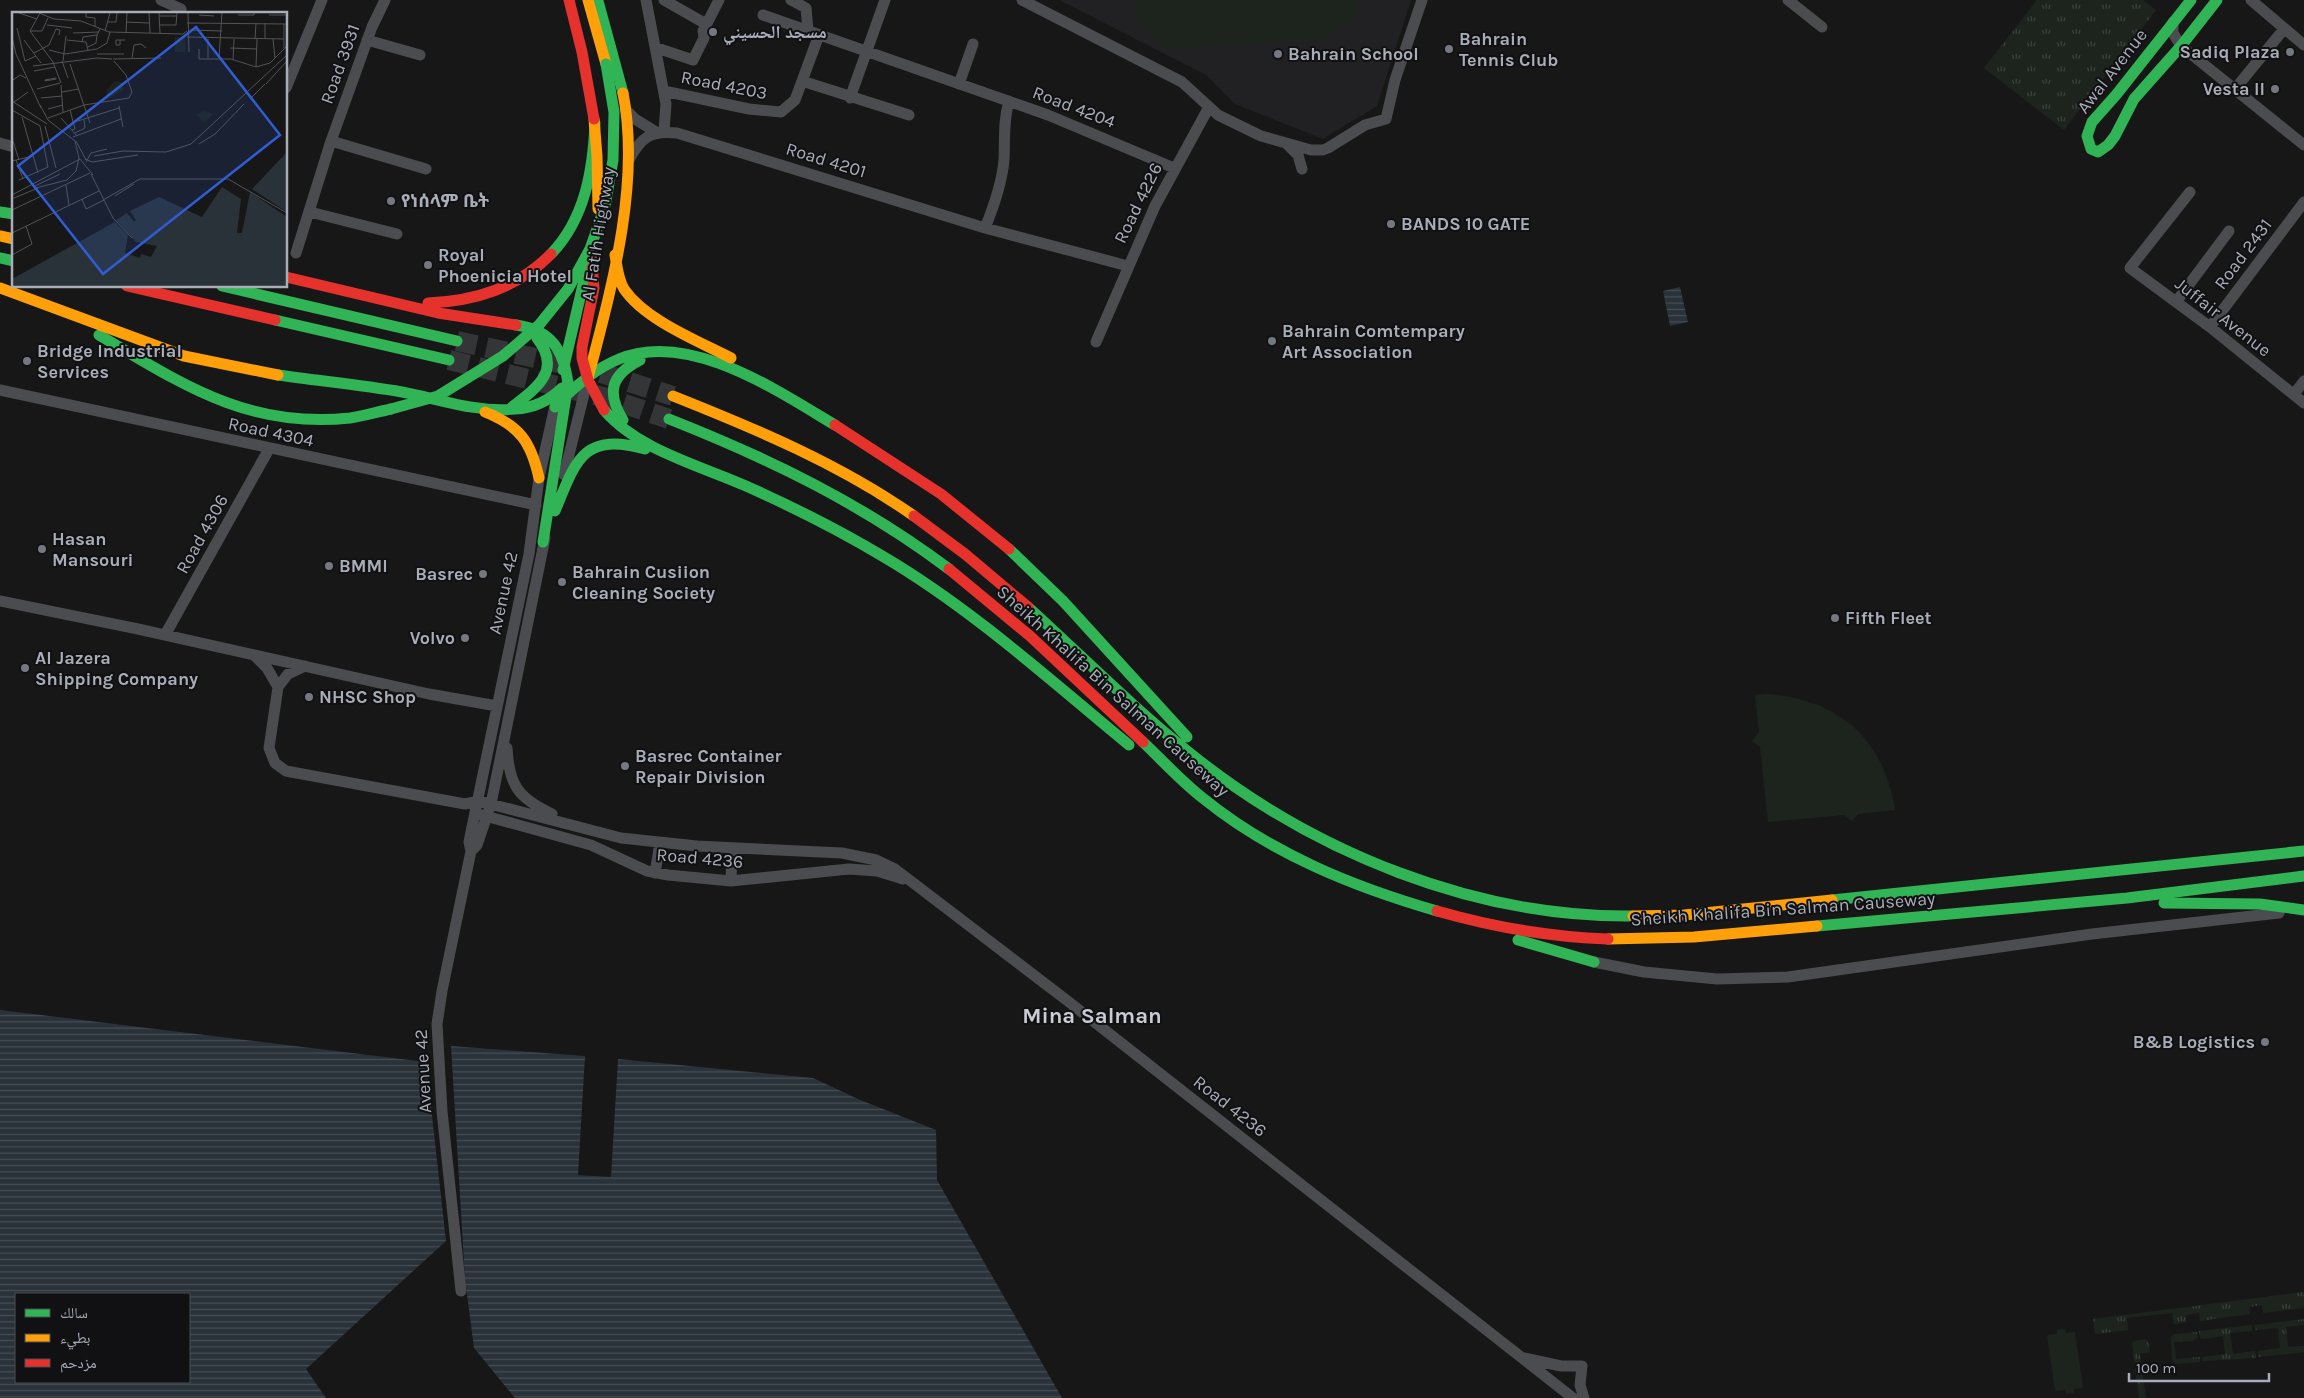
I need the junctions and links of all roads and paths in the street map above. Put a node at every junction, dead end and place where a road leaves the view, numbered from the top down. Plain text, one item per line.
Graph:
1 (161, 0) edge
2 (322, 0) edge
3 (385, 0) edge
4 (569, 0) edge
5 (588, 0) edge
6 (598, 0) edge
7 (646, 0) edge
8 (664, 0) edge
9 (719, 0) edge
10 (791, 0) edge
11 (885, 0) edge
12 (1022, 0) edge
13 (1422, 0) edge
14 (1788, 0) edge
15 (2191, 0) edge
16 (2217, 0) edge
17 (2251, 0) edge
18 (182, 7) edge
19 (763, 15) dead end
20 (2173, 22) junction
21 (706, 24) junction
22 (1822, 27) dead end
23 (2284, 29) junction
24 (813, 33) junction
25 (2191, 33) junction
26 (367, 40) junction
27 (973, 44) dead end
28 (2304, 45) edge
29 (2181, 46) junction
30 (657, 48) junction
31 (867, 53) junction
32 (420, 55) dead end
33 (2207, 66) junction
34 (802, 81) junction
35 (288, 83) edge
36 (959, 84) junction
37 (2235, 89) junction
38 (664, 91) junction
39 (850, 98) junction
40 (1009, 102) junction
41 (1209, 107) junction
42 (625, 109) junction
43 (909, 115) dead end
44 (595, 123) junction
45 (660, 132) junction
46 (332, 141) junction
47 (1286, 143) junction
48 (2304, 145) edge
49 (627, 164) junction
50 (1174, 168) junction
51 (426, 169) dead end
52 (1302, 169) dead end
53 (2190, 192) dead end
54 (2304, 202) edge
55 (310, 212) junction
56 (985, 228) junction
57 (2229, 231) dead end
58 (397, 234) dead end
59 (591, 252) junction
60 (296, 253) dead end
61 (615, 256) junction
62 (1128, 266) junction
63 (288, 277) edge
64 (0, 288) edge
65 (136, 288) edge
66 (231, 288) edge
67 (376, 299) junction
68 (2176, 302) junction
69 (525, 326) junction
70 (2210, 327) junction
71 (457, 341) tunnel mouth
72 (1096, 342) dead end
73 (663, 351) junction
74 (595, 352) junction
75 (449, 360) tunnel mouth
76 (565, 362) junction
77 (584, 363) junction
78 (588, 378) junction
79 (568, 380) junction
80 (2304, 381) edge
81 (0, 390) edge
82 (563, 394) junction
83 (2294, 394) junction
84 (673, 396) tunnel mouth
85 (790, 399) junction
86 (2304, 403) edge
87 (460, 404) junction
88 (508, 409) junction
89 (578, 413) joint
90 (669, 419) tunnel mouth
91 (642, 438) junction
92 (269, 449) junction
93 (690, 463) junction
94 (540, 478) junction
95 (536, 505) junction
96 (555, 511) junction
97 (543, 542) junction
98 (0, 601) edge
99 (517, 607) junction
100 (530, 610) junction
101 (165, 635) junction
102 (253, 654) junction
103 (305, 666) junction
104 (278, 686) junction
105 (497, 706) junction
106 (506, 732) junction
107 (1251, 798) junction
108 (1205, 800) junction
109 (479, 801) junction
110 (465, 804) junction
111 (491, 804) junction
112 (476, 813) junction
113 (488, 816) junction
114 (574, 824) junction
115 (660, 844) junction
116 (732, 848) junction
117 (471, 851) junction
118 (2304, 851) edge
119 (655, 873) junction
120 (2304, 876) edge
121 (731, 881) junction
122 (917, 884) junction
123 (2127, 898) junction
124 (2304, 910) edge
125 (1478, 922) junction
126 (1594, 962) joint
127 (461, 1291) dead end
128 (1520, 1357) junction
129 (1573, 1398) edge
130 (1584, 1398) edge

1 - 18 street
2 - 35 street
3 - 26 street, Road 3931
4 - 44 main road, Al Fatih Highway
5 - 64 main road, bridge
6 - 42 main road, Al Fatih Highway
7 - 30 street
8 - 21 street
9 - 21 street
10 - 24 street
11 - 31 street
12 - 41 street
13 - 47 street
14 - 22 street
15 - 20 main road, Awal Avenue
16 - 25 main road, Awal Avenue
17 - 23 street
19 - 24 street, Road 4204
20 - 29 street
20 - 29 main road, Awal Avenue
21 - 30 street
23 - 28 street
23 - 37 street
24 - 31 street, Road 4204
24 - 34 street, Road 4203
25 - 29 main road, Awal Avenue
25 - 33 street
26 - 32 street
26 - 46 street, Road 3931
27 - 36 street
29 - 33 street
30 - 38 street
31 - 36 street, Road 4204
31 - 39 street
33 - 37 street
34 - 38 street, Road 4203
34 - 39 street
36 - 40 street, Road 4204
37 - 48 street
38 - 45 street
39 - 43 street
40 - 50 street, Road 4204
40 - 56 street
41 - 47 street
41 - 50 street, Road 4226
42 - 45 street, Road 4201
42 - 49 main road, Al Fatih Highway
44 - 59 main road, Al Fatih Highway
44 - 67 main road
45 - 49 street
45 - 56 street, Road 4201
46 - 51 street
46 - 55 street, Road 3931
47 - 52 street
49 - 61 main road, Al Fatih Highway
50 - 62 street, Road 4226
53 - 68 street, Juffair Avenue
54 - 70 street, Road 2431
55 - 58 street
55 - 60 street, Road 3931
56 - 62 street, Road 4226
57 - 68 street
59 - 76 main road, Al Fatih Highway
59 - 77 main road
61 - 74 main road, Al Fatih Highway
61 - 85 main road
62 - 72 street
63 - 67 main road
64 - 87 main road
65 - 75 main road
66 - 71 main road
67 - 69 main road
68 - 70 street, Juffair Avenue
69 - 76 main road
69 - 88 main road
70 - 83 street, Juffair Avenue
73 - 78 main road
73 - 85 main road
73 - 91 main road
74 - 77 main road
74 - 78 main road, Al Fatih Highway
76 - 79 main road
76 - 82 main road, Al Fatih Highway
77 - 78 main road
77 - 79 main road
78 - 82 main road
78 - 89 street, Al Fatih Highway
78 - 91 main road
79 - 82 main road
80 - 83 street
81 - 92 street, Road 4304
82 - 88 main road
82 - 94 street, Avenue 42
82 - 97 main road, Al Fatih Highway
83 - 86 street, Juffair Avenue
84 - 107 main road, Sheikh Khalifa Bin Salman Causeway
85 - 107 main road
87 - 88 main road
87 - 94 main road
89 - 96 street, Avenue 42
90 - 108 main road, Sheikh Khalifa Bin Salman Causeway
91 - 93 main road
92 - 95 street, Road 4304
92 - 101 street, Road 4306
93 - 96 main road
93 - 108 main road
94 - 95 street, Avenue 42
95 - 99 street, Avenue 42
96 - 97 street, Avenue 42
97 - 100 street, Avenue 42
98 - 101 street
99 - 100 street
99 - 105 street, Avenue 42
100 - 106 street, Avenue 42
101 - 102 street
102 - 103 street
102 - 104 street
103 - 104 street
103 - 105 street
104 - 110 street
105 - 109 street, Avenue 42
106 - 111 street, Avenue 42
106 - 114 street
107 - 118 main road, Sheikh Khalifa Bin Salman Causeway
108 - 125 main road, Sheikh Khalifa Bin Salman Causeway
109 - 110 street
109 - 111 street
109 - 112 street, Avenue 42
110 - 112 street
111 - 113 street, Avenue 42
111 - 114 street, Road 4236
112 - 113 street
112 - 117 street, Avenue 42
113 - 117 street, Avenue 42
113 - 119 street, Road 4236
114 - 115 street, Road 4236
115 - 116 street, Road 4236
115 - 119 street
116 - 121 street
116 - 122 street, Road 4236
117 - 127 street, Avenue 42
119 - 121 street, Road 4236
120 - 123 main road, Sheikh Khalifa Bin Salman Causeway
121 - 122 street, Road 4236
122 - 128 street, Road 4236
123 - 124 main road
123 - 125 main road, Sheikh Khalifa Bin Salman Causeway
124 - 126 street
125 - 126 main road
128 - 129 street, Road 4236
128 - 130 street, Road 4236

